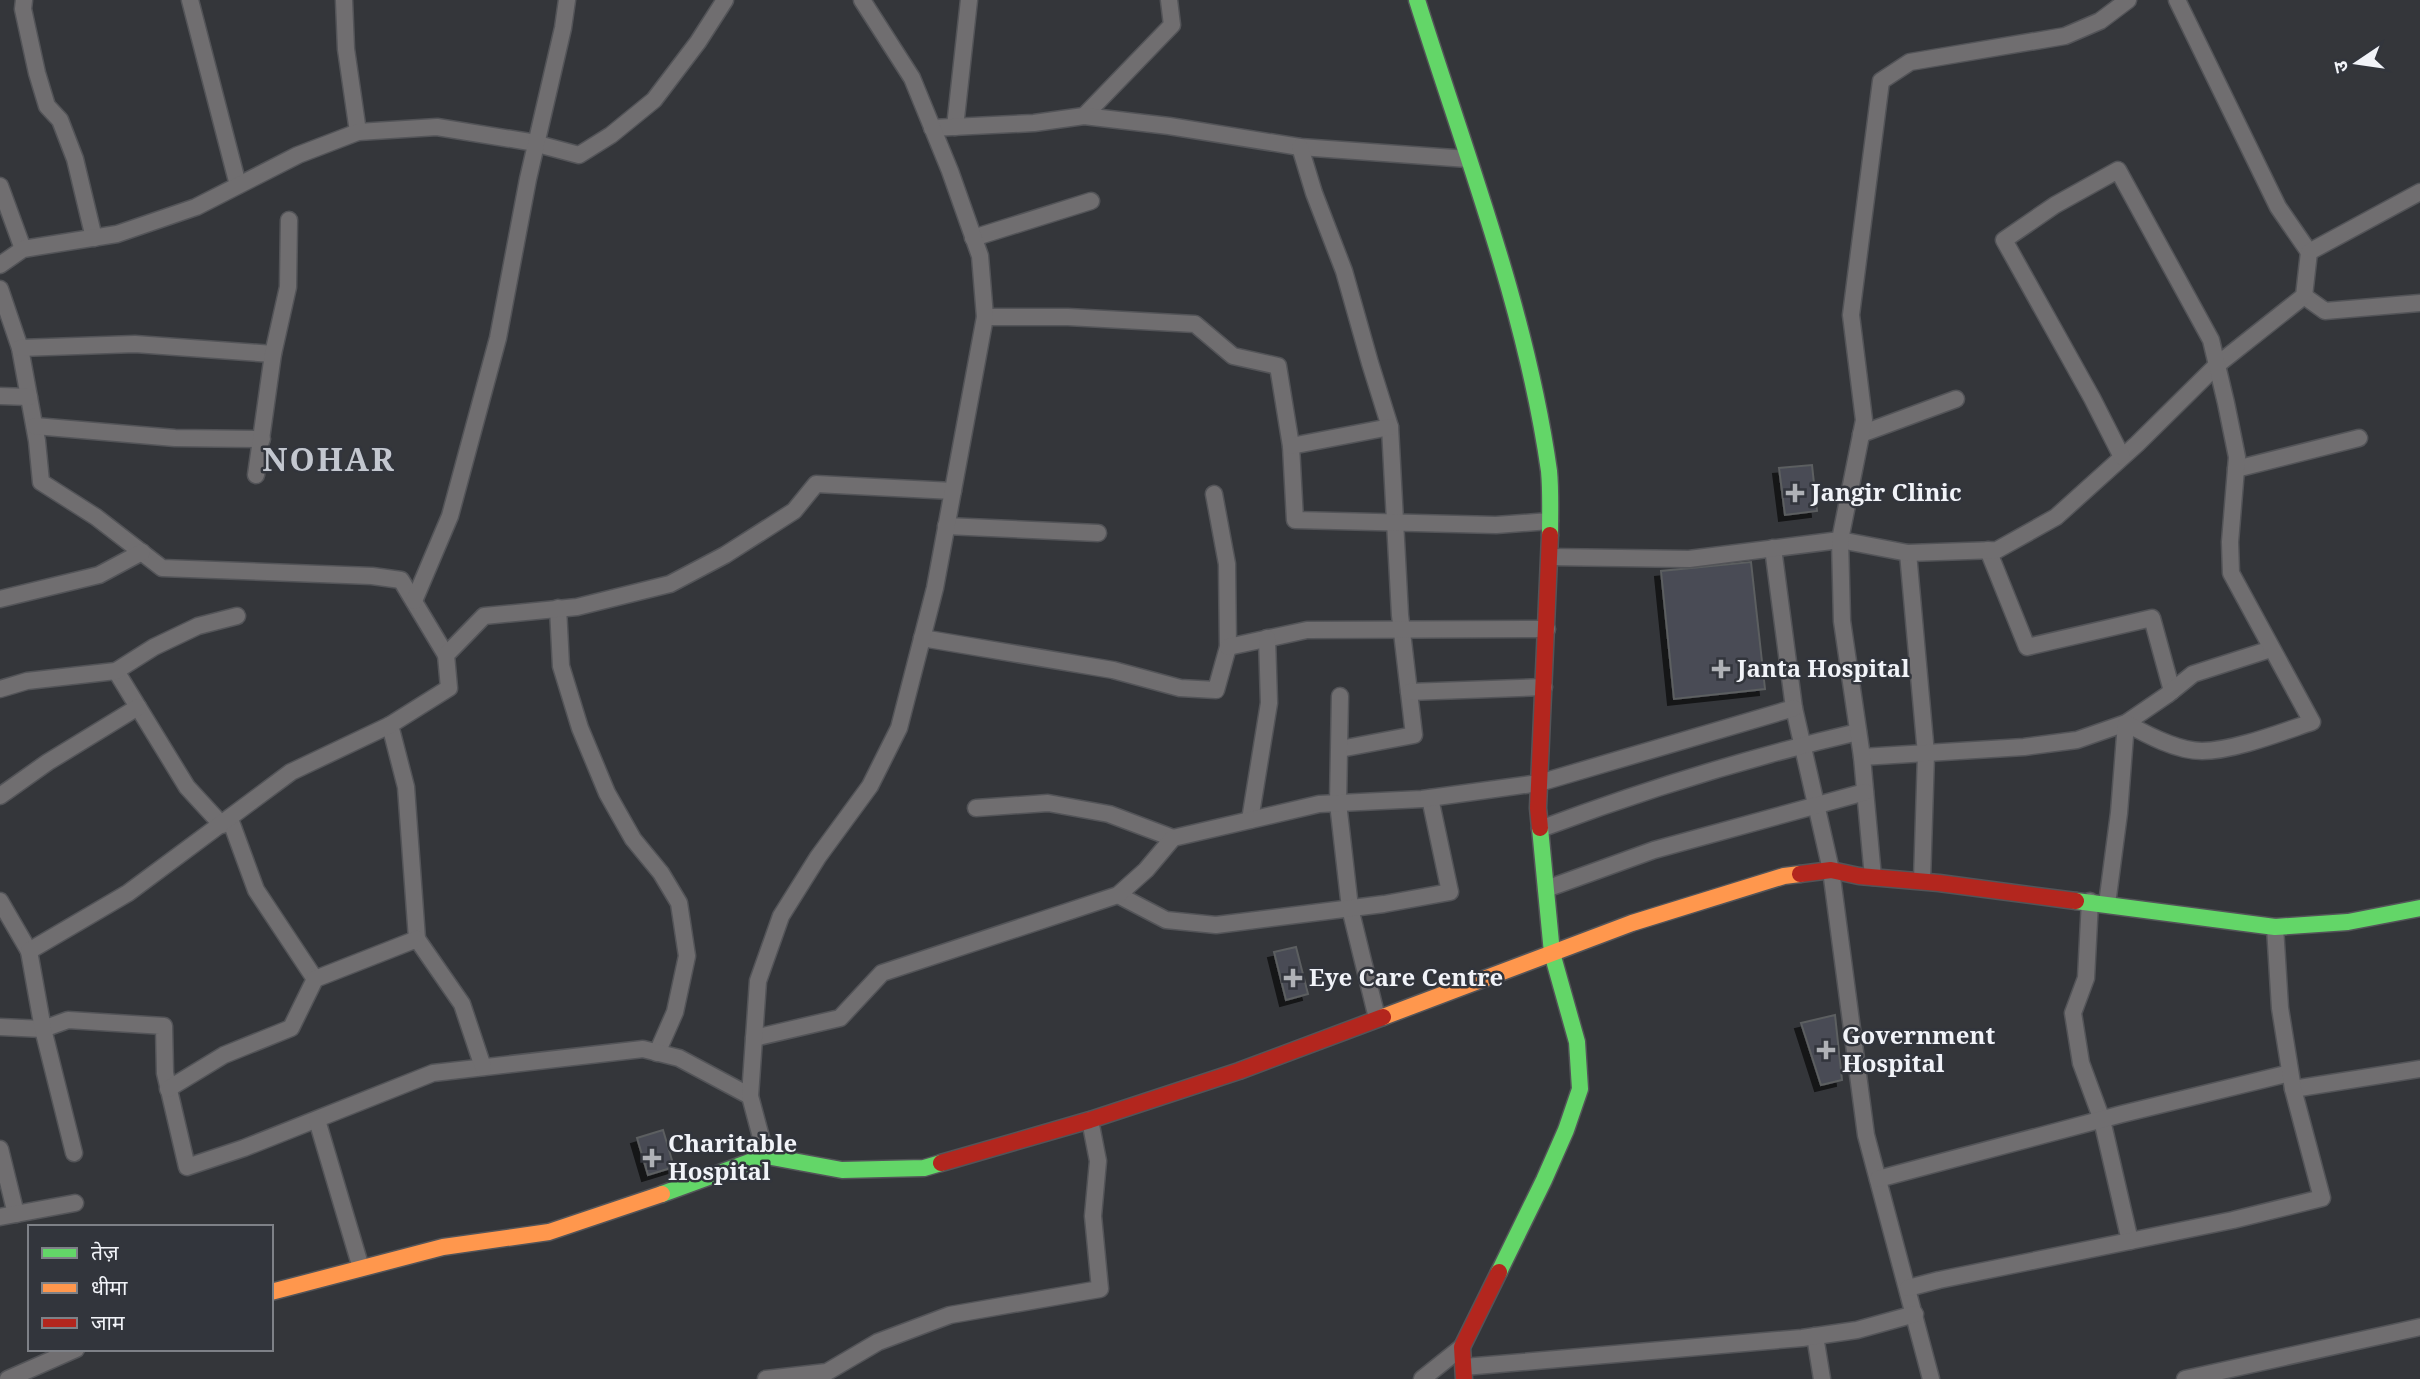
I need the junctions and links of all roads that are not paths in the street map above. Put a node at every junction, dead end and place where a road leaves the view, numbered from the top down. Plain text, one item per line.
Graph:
1 (24, 0) edge
2 (190, 0) edge
3 (344, 0) edge
4 (568, 0) edge
5 (725, 0) edge
6 (862, 0) edge
7 (970, 0) edge
8 (1169, 0) edge
9 (1417, 0) edge
10 (2128, 0) edge
11 (2178, 0) edge
12 (1084, 116) junction
13 (955, 127) junction
14 (932, 128) junction
15 (358, 132) junction
16 (537, 143) junction
17 (1300, 147) junction
18 (1468, 159) junction
19 (238, 185) junction
20 (0, 186) edge
21 (2420, 192) edge
22 (1091, 201) dead end
23 (289, 220) dead end
24 (94, 238) junction
25 (973, 238) junction
26 (23, 249) junction
27 (2309, 252) junction
28 (0, 265) edge
29 (2304, 296) junction
30 (1, 298) edge
31 (2420, 303) edge
32 (985, 317) junction
33 (20, 348) junction
34 (273, 354) junction
35 (2217, 365) junction
36 (0, 396) edge
37 (29, 397) junction
38 (1956, 399) dead end
39 (35, 426) junction
40 (1391, 427) junction
41 (1861, 434) junction
42 (2359, 438) dead end
43 (262, 439) junction
44 (1291, 446) junction
45 (2122, 457) junction
46 (2236, 469) junction
47 (256, 475) dead end
48 (953, 491) junction
49 (1214, 494) dead end
50 (1550, 521) junction
51 (1397, 524) junction
52 (946, 526) junction
53 (1098, 533) dead end
54 (1840, 540) junction
55 (1773, 548) junction
56 (1988, 550) junction
57 (142, 552) junction
58 (1908, 553) junction
59 (1551, 557) junction
60 (0, 599) edge
61 (414, 601) junction
62 (558, 608) junction
63 (237, 616) dead end
64 (1547, 629) junction
65 (1402, 630) junction
66 (922, 638) junction
67 (1267, 638) junction
68 (1228, 647) junction
69 (2271, 649) junction
70 (446, 654) junction
71 (116, 671) junction
72 (1544, 687) junction
73 (0, 689) edge
74 (2172, 691) junction
75 (1409, 692) junction
76 (1340, 696) dead end
77 (138, 707) junction
78 (1794, 708) junction
79 (2126, 723) junction
80 (390, 726) junction
81 (1858, 732) junction
82 (1803, 744) junction
83 (1339, 749) junction
84 (1926, 754) junction
85 (1862, 757) junction
86 (1539, 783) junction
87 (1865, 792) junction
88 (0, 796) edge
89 (1430, 798) junction
90 (1338, 803) junction
91 (1817, 806) junction
92 (976, 808) dead end
93 (1250, 820) junction
94 (226, 822) junction
95 (1540, 829) junction
96 (1173, 838) junction
97 (1831, 870) junction
98 (1873, 877) junction
99 (1922, 881) junction
100 (1546, 889) junction
101 (1118, 895) junction
102 (0, 901) edge
103 (2090, 901) junction
104 (2107, 904) junction
105 (1350, 908) junction
106 (2420, 908) edge
107 (2275, 927) junction
108 (417, 939) junction
109 (29, 951) junction
110 (1552, 953) junction
111 (315, 979) junction
112 (1377, 1018) junction
113 (0, 1027) edge
114 (43, 1029) junction
115 (754, 1038) junction
116 (657, 1053) junction
117 (482, 1067) junction
118 (2420, 1069) edge
119 (2291, 1081) junction
120 (169, 1089) junction
121 (750, 1096) junction
122 (317, 1120) junction
123 (1090, 1120) junction
124 (2102, 1120) junction
125 (0, 1149) edge
126 (74, 1153) dead end
127 (766, 1156) junction
128 (1878, 1179) junction
129 (75, 1203) dead end
130 (8, 1216) edge
131 (2130, 1241) junction
132 (361, 1268) junction
133 (1909, 1289) junction
134 (273, 1291) edge
135 (1915, 1314) junction
136 (2420, 1327) edge
137 (1815, 1336) junction
138 (1462, 1348) junction
139 (71, 1351) edge
140 (1464, 1373) edge
141 (8, 1379) edge
142 (766, 1379) edge
143 (1422, 1379) edge
144 (1822, 1379) edge
145 (1931, 1379) edge
146 (2185, 1379) edge

1 - 24 street
2 - 19 street
3 - 15 street
4 - 16 street
5 - 16 street
6 - 14 street
7 - 13 street
8 - 12 street
9 - 18 street
10 - 41 street
11 - 27 street
12 - 13 street
12 - 17 street
13 - 14 street
14 - 25 street
15 - 16 street
15 - 19 street
16 - 61 street
17 - 18 street
17 - 40 street
18 - 50 street
19 - 24 street
20 - 26 street
21 - 27 street
22 - 25 street
23 - 34 street
24 - 26 street
25 - 32 street
26 - 28 street
27 - 29 street
29 - 31 street
29 - 35 street
30 - 33 street
32 - 44 street
32 - 48 street
33 - 34 street
33 - 37 street
34 - 43 street
35 - 45 street
35 - 45 street
35 - 46 street
36 - 37 street
37 - 39 street
38 - 41 street
39 - 43 street
39 - 57 street
40 - 44 street
40 - 51 street
41 - 54 street
42 - 46 street
43 - 47 street
44 - 51 street
45 - 56 street
46 - 69 street
48 - 52 street
48 - 62 street
49 - 68 street
50 - 51 street
50 - 59 street
51 - 65 street
52 - 53 street
52 - 66 street
54 - 55 street
54 - 58 street
54 - 81 street
55 - 59 street
55 - 78 street
56 - 58 street
56 - 74 street
57 - 60 street
57 - 61 street
58 - 84 street
59 - 64 street
61 - 70 street
62 - 70 street
62 - 116 street
63 - 71 street
64 - 65 street
64 - 72 street
65 - 67 street
65 - 75 street
66 - 68 street
66 - 115 street
67 - 68 street
67 - 93 street
69 - 74 street
69 - 79 street
70 - 80 street
71 - 73 street
71 - 77 street
72 - 75 street
72 - 86 street
74 - 79 street
75 - 83 street
76 - 83 street
77 - 88 street
77 - 94 street
78 - 82 street
78 - 86 street
79 - 84 street
79 - 104 street
80 - 94 street
80 - 108 street
81 - 82 street
81 - 85 street
82 - 91 street
82 - 95 street
83 - 90 street
84 - 85 street
84 - 99 street
85 - 87 street
86 - 89 street
86 - 95 street
87 - 91 street
87 - 98 street
89 - 90 street
89 - 105 street
90 - 93 street
90 - 105 street
91 - 97 street
91 - 100 street
92 - 96 street
93 - 96 street
94 - 109 street
94 - 111 street
95 - 100 street
96 - 101 street
97 - 98 street
97 - 110 street
97 - 128 street
98 - 99 street
99 - 103 street
100 - 110 street
101 - 105 street
101 - 115 street
102 - 109 street
103 - 104 street
103 - 124 street
104 - 107 street
105 - 112 street
106 - 107 street
107 - 119 street
108 - 111 street
108 - 117 street
109 - 114 street
110 - 112 street
110 - 138 street
111 - 120 street
112 - 123 street
113 - 114 street
114 - 120 street
114 - 126 street
115 - 121 street
116 - 117 street
116 - 121 street
117 - 122 street
118 - 119 street
119 - 124 street
119 - 131 street
120 - 122 street
121 - 127 street
122 - 132 street
123 - 127 street
123 - 142 street
124 - 128 street
124 - 131 street
125 - 130 street
127 - 132 street
128 - 133 street
129 - 130 street
131 - 133 street
132 - 134 street
133 - 135 street
135 - 137 street
135 - 145 street
136 - 146 street
137 - 140 street
137 - 144 street
138 - 140 street
138 - 143 street
139 - 141 street

